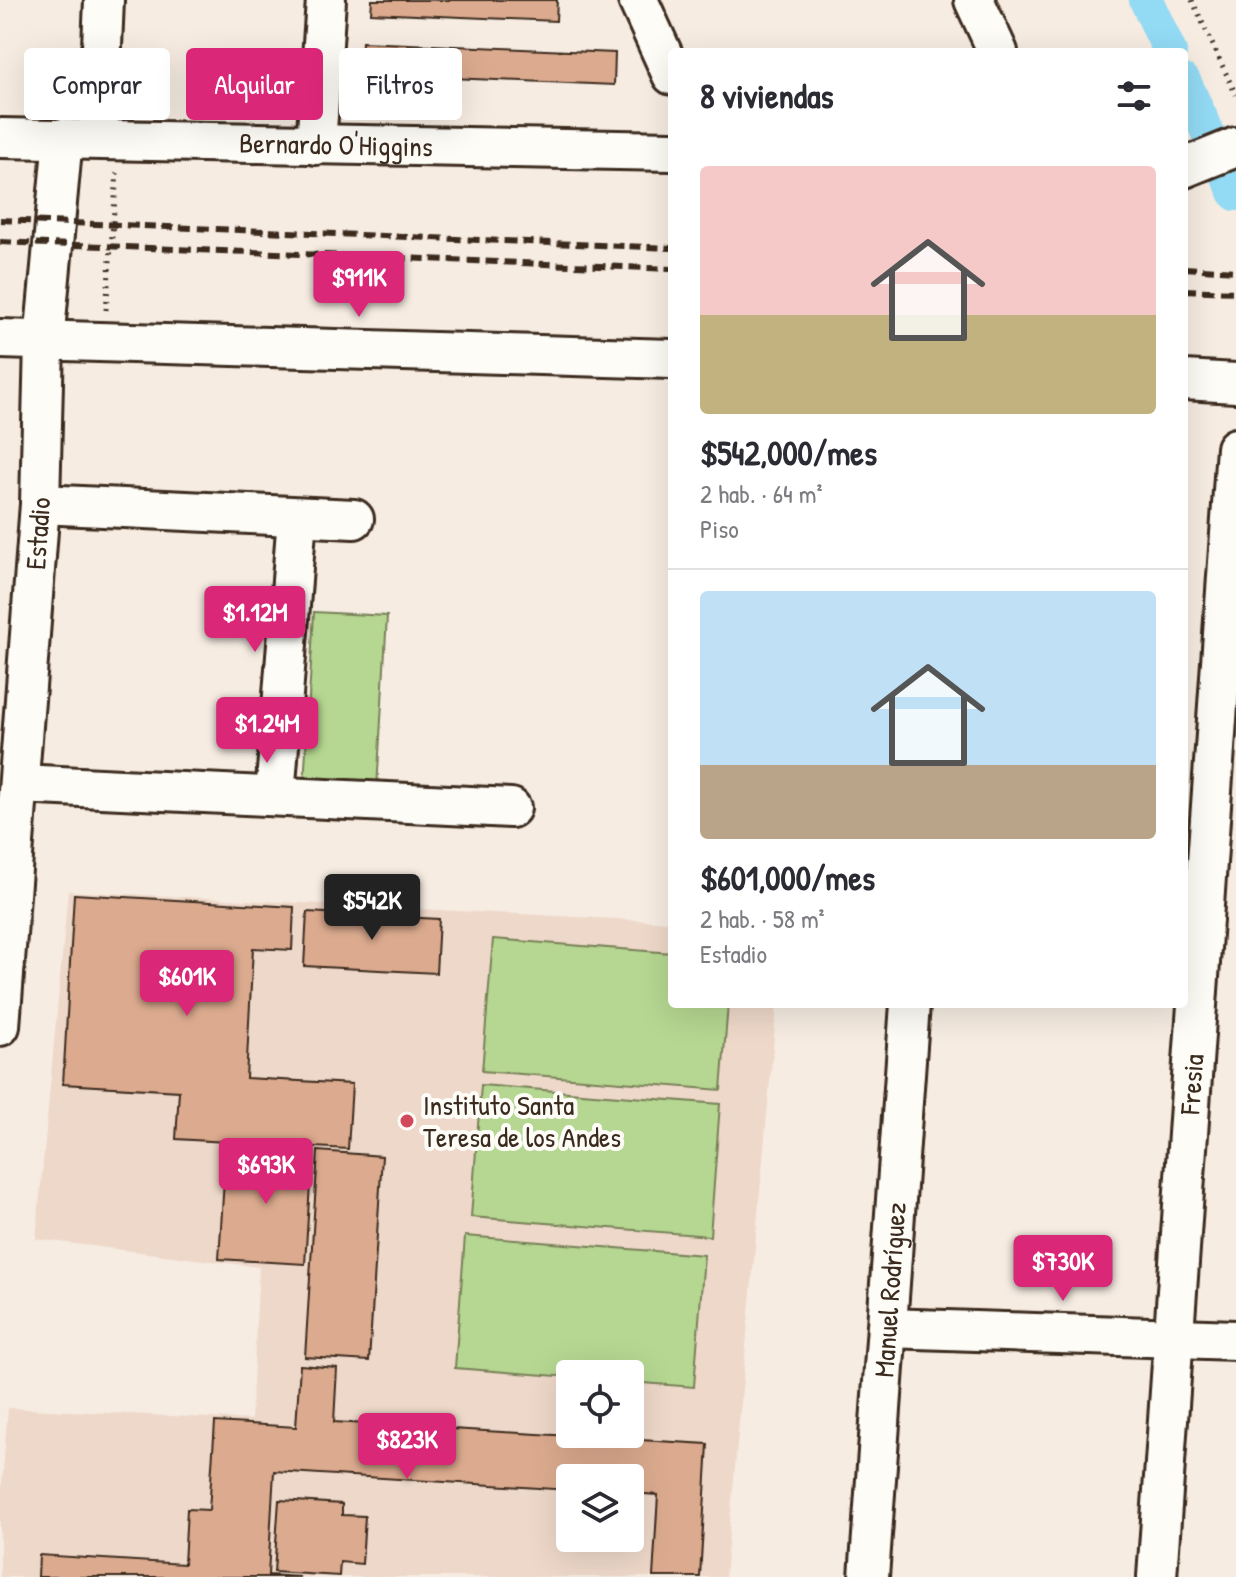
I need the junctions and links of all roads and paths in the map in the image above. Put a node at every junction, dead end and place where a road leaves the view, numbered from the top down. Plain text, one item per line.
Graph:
1 (104, 0) edge
2 (326, 0) edge
3 (638, 0) edge
4 (974, 0) edge
5 (1192, 0) edge
6 (996, 48) edge
7 (668, 66) edge
8 (1236, 95) edge
9 (0, 138) edge
10 (94, 139) junction
11 (316, 145) junction
12 (1236, 147) edge
13 (668, 151) edge
14 (1188, 166) edge
15 (0, 339) edge
16 (44, 342) junction
17 (103, 343) junction
18 (668, 359) edge
19 (1188, 380) edge
20 (1236, 383) edge
21 (1236, 448) edge
22 (40, 504) junction
23 (297, 517) junction
24 (354, 519) dead end
25 (19, 784) junction
26 (275, 796) junction
27 (511, 808) dead end
28 (910, 1008) edge
29 (0, 1026) edge
30 (887, 1328) junction
31 (1174, 1338) junction
32 (1236, 1340) edge
33 (869, 1577) edge
34 (1157, 1577) edge

1 - 10 street, Estadio
2 - 11 street
3 - 7 street
4 - 6 street
5 - 8 path
9 - 10 street, Bernardo O'Higgins
10 - 11 street, Bernardo O'Higgins
10 - 16 street, Estadio
10 - 17 path
11 - 13 street, Bernardo O'Higgins
12 - 14 street
15 - 16 street
16 - 17 street
16 - 22 street, Estadio
17 - 18 street
19 - 20 street
21 - 31 street, Fresia
22 - 23 street
22 - 25 street, Estadio
23 - 24 street
23 - 26 street
25 - 26 street
25 - 29 street, Estadio
26 - 27 street
28 - 30 street, Manuel Rodríguez
30 - 31 street
30 - 33 street, Manuel Rodríguez
31 - 32 street
31 - 34 street, Fresia

